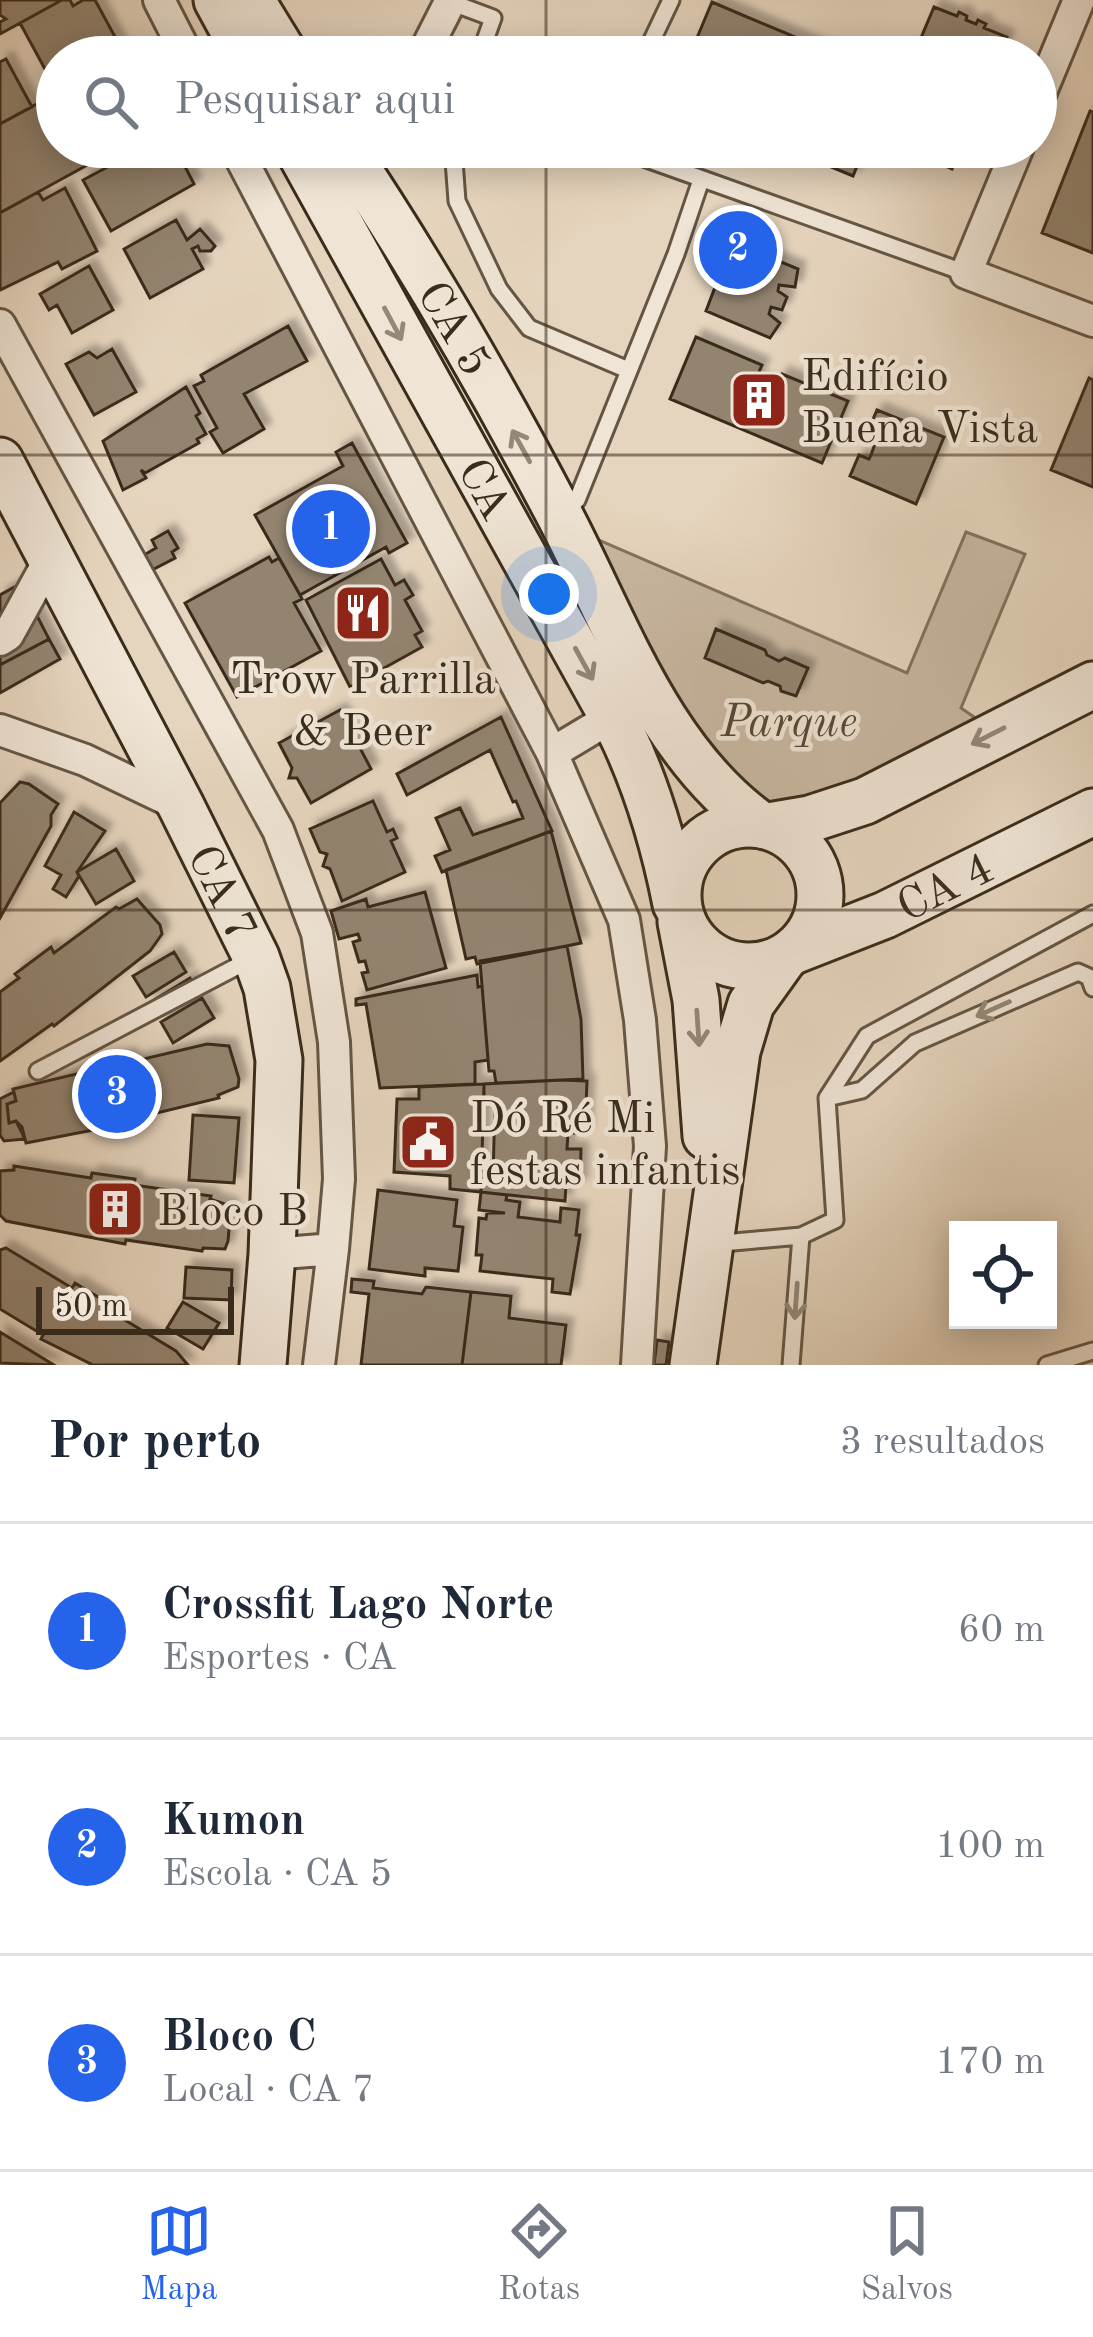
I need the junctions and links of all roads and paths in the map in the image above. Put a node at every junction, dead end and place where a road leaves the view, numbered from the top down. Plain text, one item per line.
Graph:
1 (159, 0) edge
2 (217, 0) edge
3 (251, 0) edge
4 (671, 0) edge
5 (1078, 0) edge
6 (450, 1) edge
7 (177, 36) edge
8 (237, 36) edge
9 (273, 36) edge
10 (432, 36) edge
11 (487, 36) edge
12 (654, 36) edge
13 (1057, 52) edge
14 (246, 168) edge
15 (309, 168) edge
16 (357, 168) edge
17 (455, 168) edge
18 (669, 168) edge
19 (1009, 168) edge
20 (701, 180) junction
21 (406, 242) junction
22 (361, 264) junction
23 (966, 273) junction
24 (1093, 321) edge
25 (0, 325) edge
26 (628, 370) junction
27 (0, 461) edge
28 (559, 514) junction
29 (52, 555) junction
30 (0, 640) edge
31 (1093, 685) edge
32 (613, 717) junction
33 (0, 730) edge
34 (552, 754) junction
35 (182, 806) junction
36 (1093, 812) edge
37 (765, 826) junction
38 (678, 909) junction
39 (1093, 914) edge
40 (789, 954) junction
41 (256, 956) junction
42 (1093, 988) edge
43 (334, 1042) junction
44 (279, 1060) junction
45 (38, 1071) dead end
46 (827, 1098) junction
47 (711, 1234) junction
48 (801, 1236) junction
49 (333, 1250) junction
50 (272, 1254) junction
51 (1093, 1351) edge
52 (263, 1365) edge
53 (319, 1365) edge
54 (637, 1365) edge
55 (692, 1365) edge
56 (791, 1365) edge
57 (1047, 1365) edge

1 - 7 street
2 - 8 street
3 - 9 street
4 - 12 lane
5 - 13 street
6 - 10 street
6 - 11 lane
14 - 34 street
15 - 22 street, CA
16 - 21 street, CA 5
17 - 26 lane, CA 5
18 - 20 lane
19 - 23 street
20 - 23 lane
20 - 26 lane
21 - 22 street
28 -> 21 street, CA 5
22 -> 32 street, CA
23 - 24 street
25 - 43 street
26 - 28 lane
27 - 29 street, CA 7
28 - 37 street, CA 5
29 - 30 street
29 - 35 street, CA 7
31 -> 37 street
32 - 34 street
32 - 38 street, CA
33 - 35 street
34 - 54 street
35 - 41 street, CA 7
36 - 40 street, CA 4
37 - 38 street
37 - 40 street
38 - 40 street
38 -> 47 street
39 - 46 lane
40 - 47 street
41 - 44 street, CA 7
41 - 45 lane
42 -> 46 lane
43 - 44 street
43 - 49 street
44 - 50 street, CA 7
46 - 48 lane
47 - 48 lane
47 - 55 street
48 -> 56 lane
49 - 50 street
49 - 53 street
50 - 52 street, CA 7
51 - 57 lane

